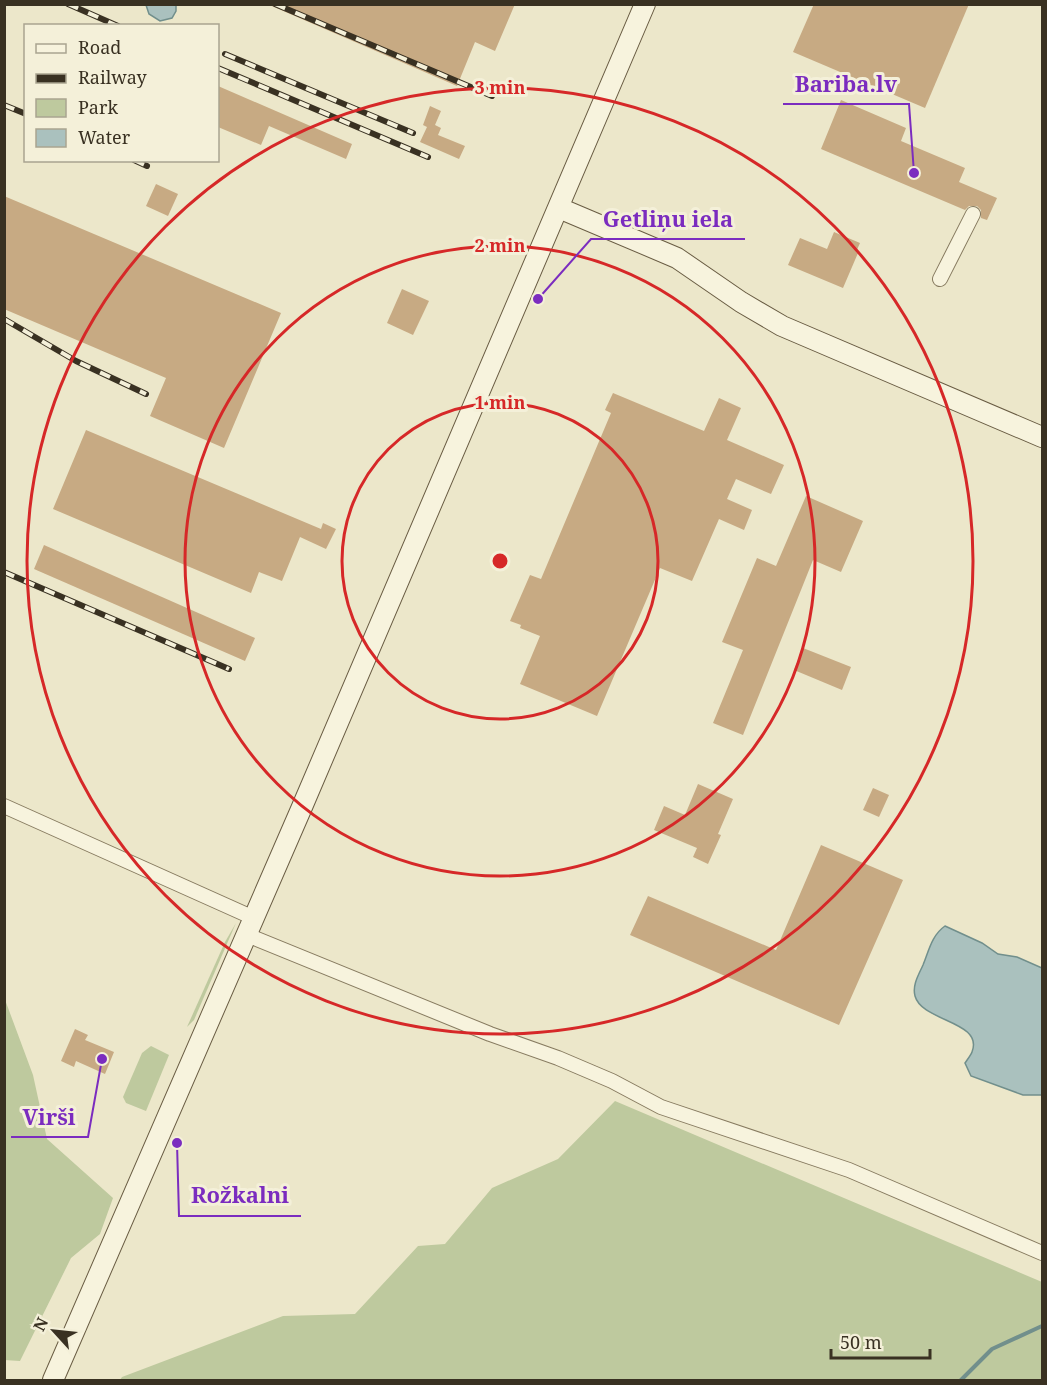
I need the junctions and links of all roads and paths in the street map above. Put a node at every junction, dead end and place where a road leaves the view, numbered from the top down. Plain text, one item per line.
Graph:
1 (645, 4) edge
2 (559, 208) junction
3 (973, 214) dead end
4 (940, 279) dead end
5 (1042, 437) edge
6 (4, 806) edge
7 (250, 927) junction
8 (1042, 1253) edge
9 (53, 1380) edge

1 - 2 main road
2 - 5 main road
2 - 7 main road
3 - 4 street
6 - 7 street
7 - 8 street
7 - 9 main road

